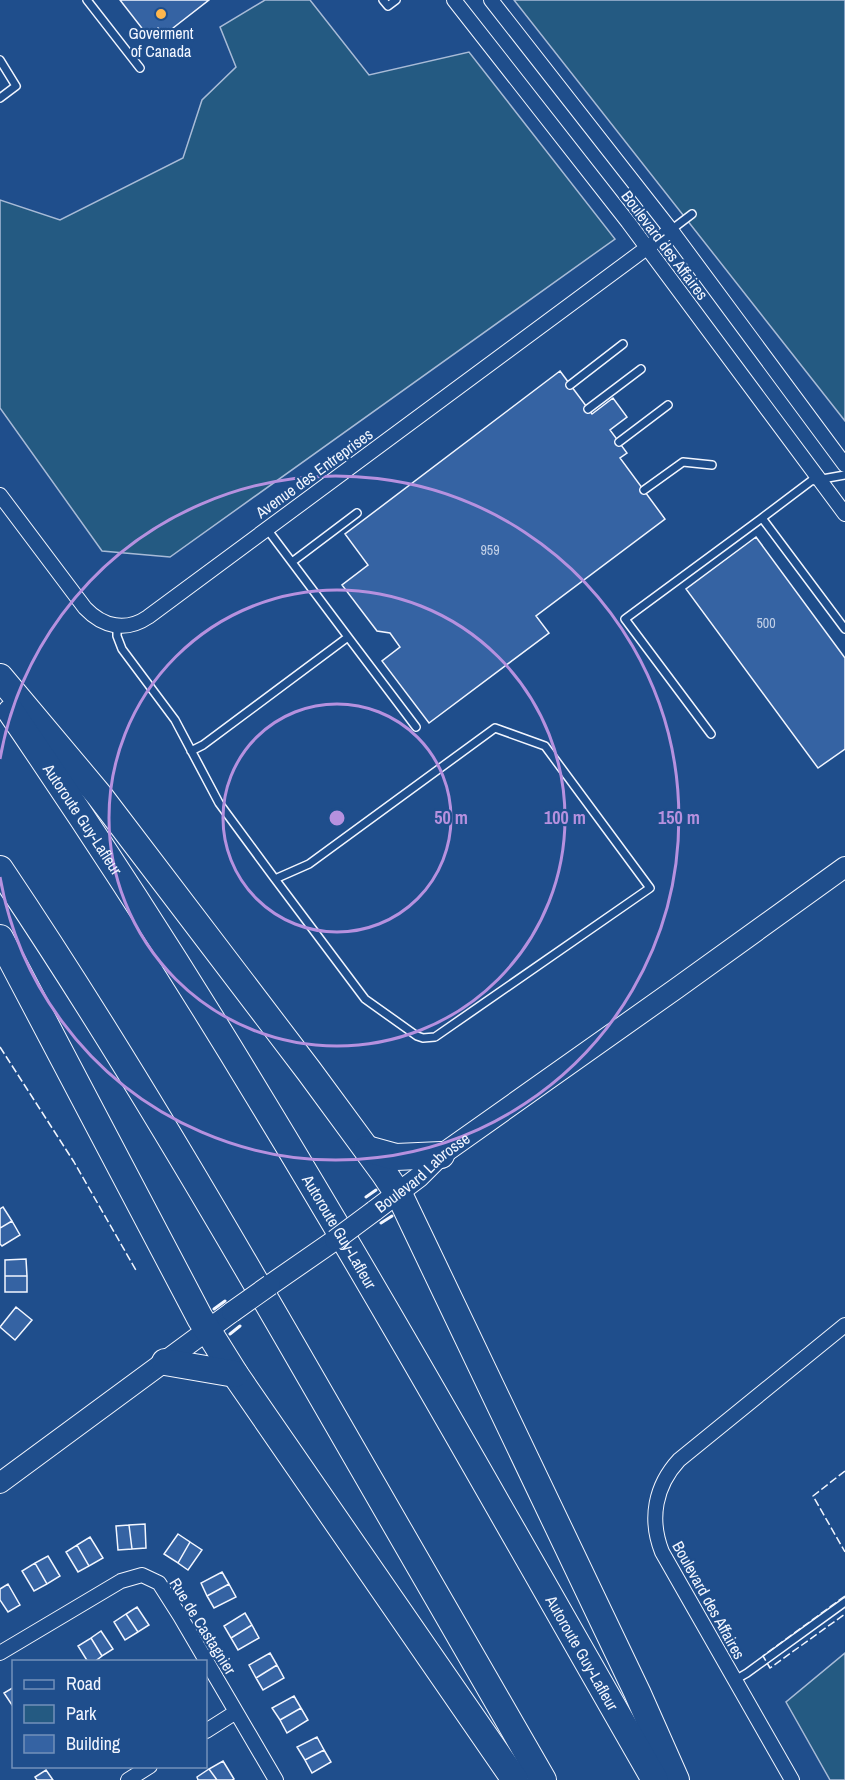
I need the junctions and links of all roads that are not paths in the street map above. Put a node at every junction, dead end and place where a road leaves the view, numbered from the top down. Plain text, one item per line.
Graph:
1 (87, 0) edge
2 (383, 0) edge
3 (396, 0) edge
4 (454, 0) edge
5 (491, 0) edge
6 (0, 60) edge
7 (140, 68) dead end
8 (0, 98) edge
9 (692, 214) dead end
10 (671, 230) junction
11 (647, 248) junction
12 (623, 344) dead end
13 (641, 369) dead end
14 (570, 385) dead end
15 (668, 405) dead end
16 (588, 409) dead end
17 (619, 442) dead end
18 (712, 465) dead end
19 (845, 465) edge
20 (845, 475) edge
21 (819, 479) junction
22 (644, 490) dead end
23 (0, 495) edge
24 (357, 513) dead end
25 (845, 514) edge
26 (762, 518) junction
27 (267, 529) junction
28 (292, 562) junction
29 (117, 626) junction
30 (845, 629) edge
31 (348, 637) junction
32 (0, 677) edge
33 (0, 696) edge
34 (416, 727) dead end
35 (711, 734) dead end
36 (191, 751) junction
37 (845, 867) edge
38 (0, 869) edge
39 (275, 879) junction
40 (0, 938) edge
41 (367, 1149) junction
42 (441, 1155) junction
43 (397, 1193) junction
44 (845, 1325) edge
45 (207, 1330) junction
46 (165, 1362) junction
47 (235, 1374) junction
48 (0, 1483) edge
49 (845, 1602) edge
50 (0, 1653) edge
51 (206, 1660) edge
52 (207, 1662) edge
53 (735, 1680) junction
54 (236, 1712) junction
55 (207, 1730) edge
56 (148, 1768) edge
57 (128, 1780) edge
58 (276, 1780) edge
59 (515, 1780) edge
60 (543, 1780) edge
61 (655, 1780) edge
62 (676, 1780) edge
63 (792, 1780) edge

1 - 7 lane
2 - 3 lane
4 - 11 street, Boulevard des Affaires
5 - 10 street, Boulevard des Affaires
6 - 8 lane
9 - 10 lane
10 - 11 street, Avenue des Entreprises
10 - 19 street, Boulevard des Affaires
11 - 21 street, Boulevard des Affaires
11 - 27 street, Avenue des Entreprises
12 - 14 lane
13 - 16 lane
15 - 17 lane
18 - 22 lane
20 - 21 lane
21 - 25 street, Boulevard des Affaires
21 - 26 lane
23 - 29 street
24 - 28 lane
26 - 30 lane
26 - 35 lane
27 - 28 lane
27 - 29 street, Avenue des Entreprises
28 - 31 lane
29 - 36 lane
31 - 34 lane
31 - 36 lane
32 - 41 highway
33 - 61 highway, Autoroute Guy-Lafleur
36 - 39 lane
37 - 42 street, Boulevard Labrosse
38 - 60 highway
39 - 39 lane
40 - 45 highway
41 - 42 highway
41 - 43 highway
42 - 43 street, Boulevard Labrosse
43 - 45 street, Boulevard Labrosse, bridge
43 - 62 highway
44 - 53 street, Boulevard des Affaires
45 - 46 street, Boulevard Labrosse
45 - 47 highway
46 - 47 highway
46 - 48 street, Boulevard Labrosse
47 - 59 highway
49 - 53 lane
50 - 51 street, Rue de Castagnier
52 - 54 street, Rue de Castagnier
53 - 63 street, Boulevard des Affaires
54 - 55 street
54 - 58 street, Rue de Castagnier
56 - 57 street

